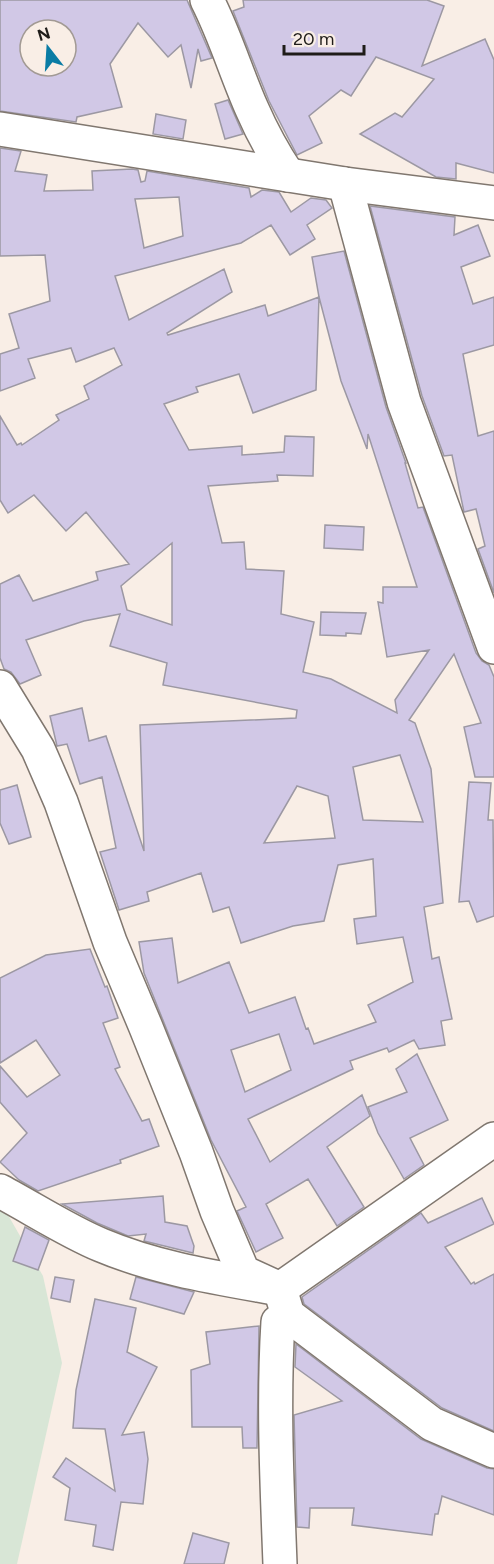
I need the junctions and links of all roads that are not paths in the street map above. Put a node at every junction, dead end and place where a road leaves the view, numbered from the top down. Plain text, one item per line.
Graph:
1 (207, 0) edge
2 (0, 129) edge
3 (288, 175) junction
4 (345, 184) junction
5 (494, 203) edge
6 (494, 647) edge
7 (0, 687) edge
8 (494, 1139) edge
9 (0, 1191) edge
10 (284, 1302) junction
11 (494, 1451) edge
12 (280, 1564) edge

1 - 3 street
2 - 3 street
3 - 4 street
4 - 5 street
4 - 6 street
7 - 10 street
8 - 10 street
9 - 10 street
10 - 11 street
10 - 12 street

